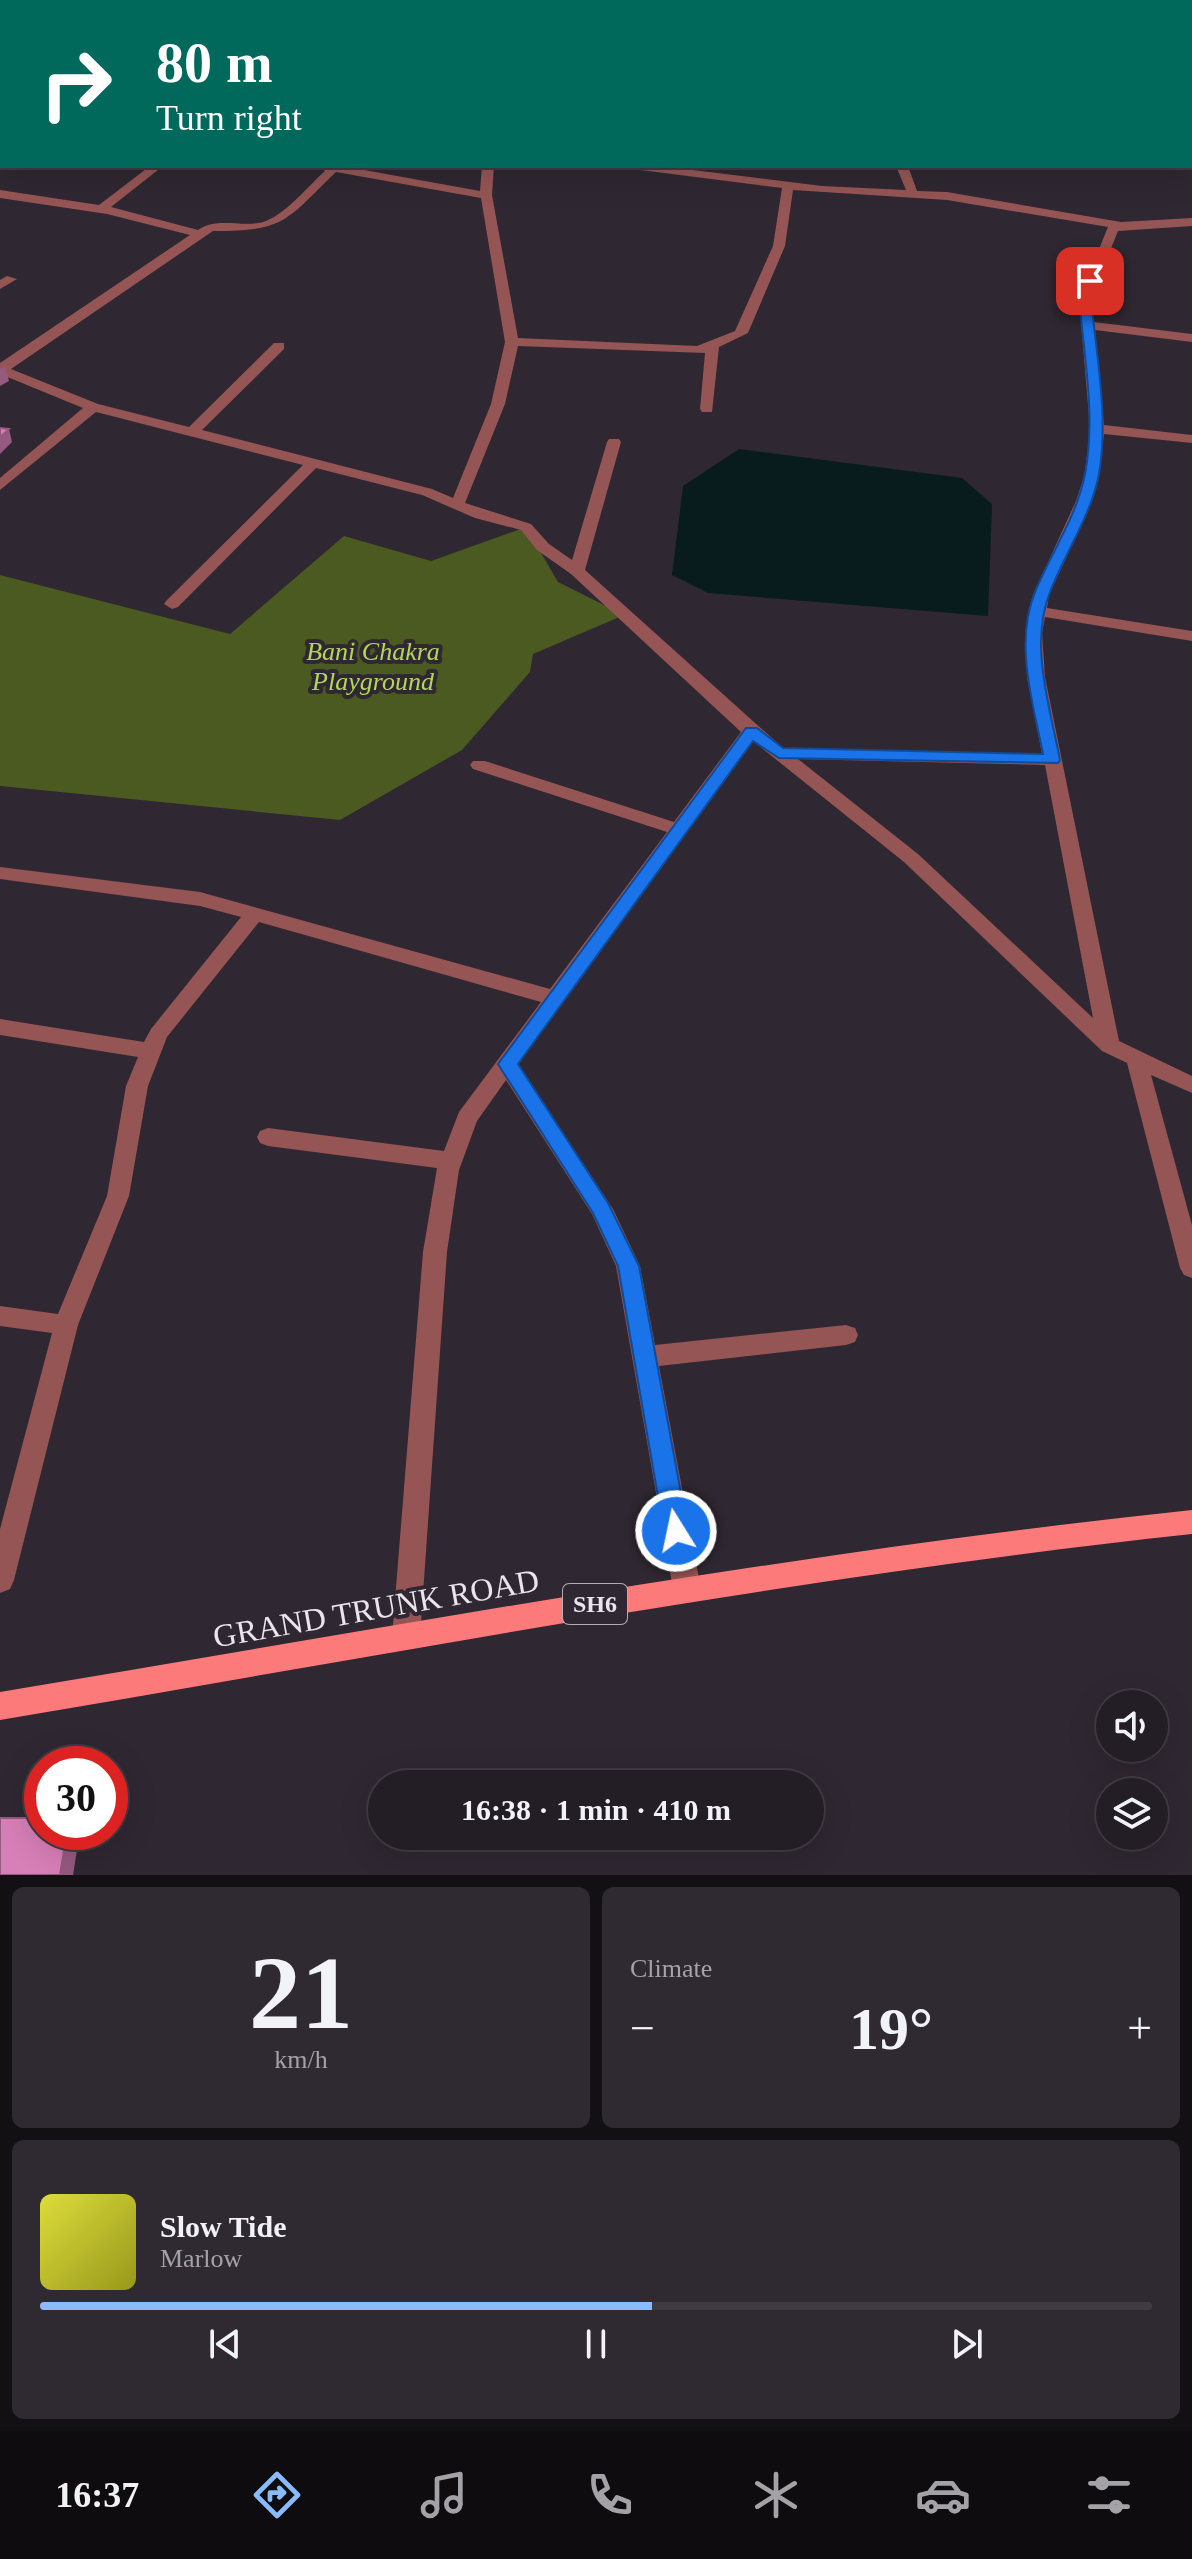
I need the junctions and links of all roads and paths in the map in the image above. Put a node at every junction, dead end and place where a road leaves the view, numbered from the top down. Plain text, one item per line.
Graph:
1 (154, 168) edge
2 (333, 168) edge
3 (339, 168) edge
4 (488, 168) edge
5 (648, 168) edge
6 (903, 168) edge
7 (788, 186) junction
8 (912, 192) junction
9 (0, 194) edge
10 (486, 195) junction
11 (107, 210) junction
12 (1192, 222) edge
13 (1121, 226) junction
14 (200, 234) junction
15 (1089, 325) junction
16 (1192, 338) edge
17 (512, 342) junction
18 (712, 344) junction
19 (279, 346) dead end
20 (0, 369) edge
21 (93, 407) junction
22 (707, 409) dead end
23 (1097, 429) junction
24 (192, 432) junction
25 (1192, 439) edge
26 (614, 442) dead end
27 (313, 463) junction
28 (0, 486) edge
29 (457, 505) junction
30 (577, 571) junction
31 (172, 604) dead end
32 (1038, 611) junction
33 (1192, 636) edge
34 (751, 731) junction
35 (779, 753) junction
36 (1052, 760) junction
37 (479, 765) dead end
38 (679, 830) junction
39 (0, 873) edge
40 (255, 914) junction
41 (555, 998) junction
42 (0, 1027) edge
43 (1109, 1045) junction
44 (151, 1051) junction
45 (1136, 1058) junction
46 (507, 1064) junction
47 (1192, 1085) edge
48 (268, 1137) dead end
49 (451, 1161) junction
50 (1192, 1268) edge
51 (0, 1316) edge
52 (66, 1325) junction
53 (846, 1335) dead end
54 (645, 1357) junction
55 (1192, 1522) edge
56 (0, 1580) edge
57 (687, 1589) junction
58 (406, 1637) junction
59 (0, 1706) edge

1 - 11 street
2 - 14 street
3 - 10 street
4 - 10 street
5 - 7 street
6 - 8 street
7 - 8 street
7 - 18 street
8 - 13 street
9 - 11 street
10 - 17 street
11 - 14 street
12 - 13 street
13 - 15 street
14 - 20 street
15 - 16 street
15 - 23 street
17 - 18 street
17 - 29 street
18 - 22 street
19 - 24 street
20 - 21 street
21 - 24 street
21 - 28 street
23 - 25 street
23 - 32 street
24 - 27 street
26 - 30 street
27 - 29 street
27 - 31 street
29 - 30 street
30 - 34 street
32 - 33 street
32 - 36 street
34 - 35 street
34 - 38 street
35 - 36 street
35 - 43 street
36 - 43 street
37 - 38 street
38 - 41 street
39 - 40 street
40 - 41 street
40 - 44 street
41 - 46 street
42 - 44 street
43 - 45 street
44 - 52 street
45 - 47 street
45 - 50 street
46 - 49 street
46 - 54 street
48 - 49 street
49 - 58 street
51 - 52 street
52 - 56 street
53 - 54 street
54 - 57 street
55 - 57 main road, GRAND TRUNK ROAD / SH6
57 - 58 main road, GRAND TRUNK ROAD / SH6
58 - 59 main road, GRAND TRUNK ROAD / SH6

